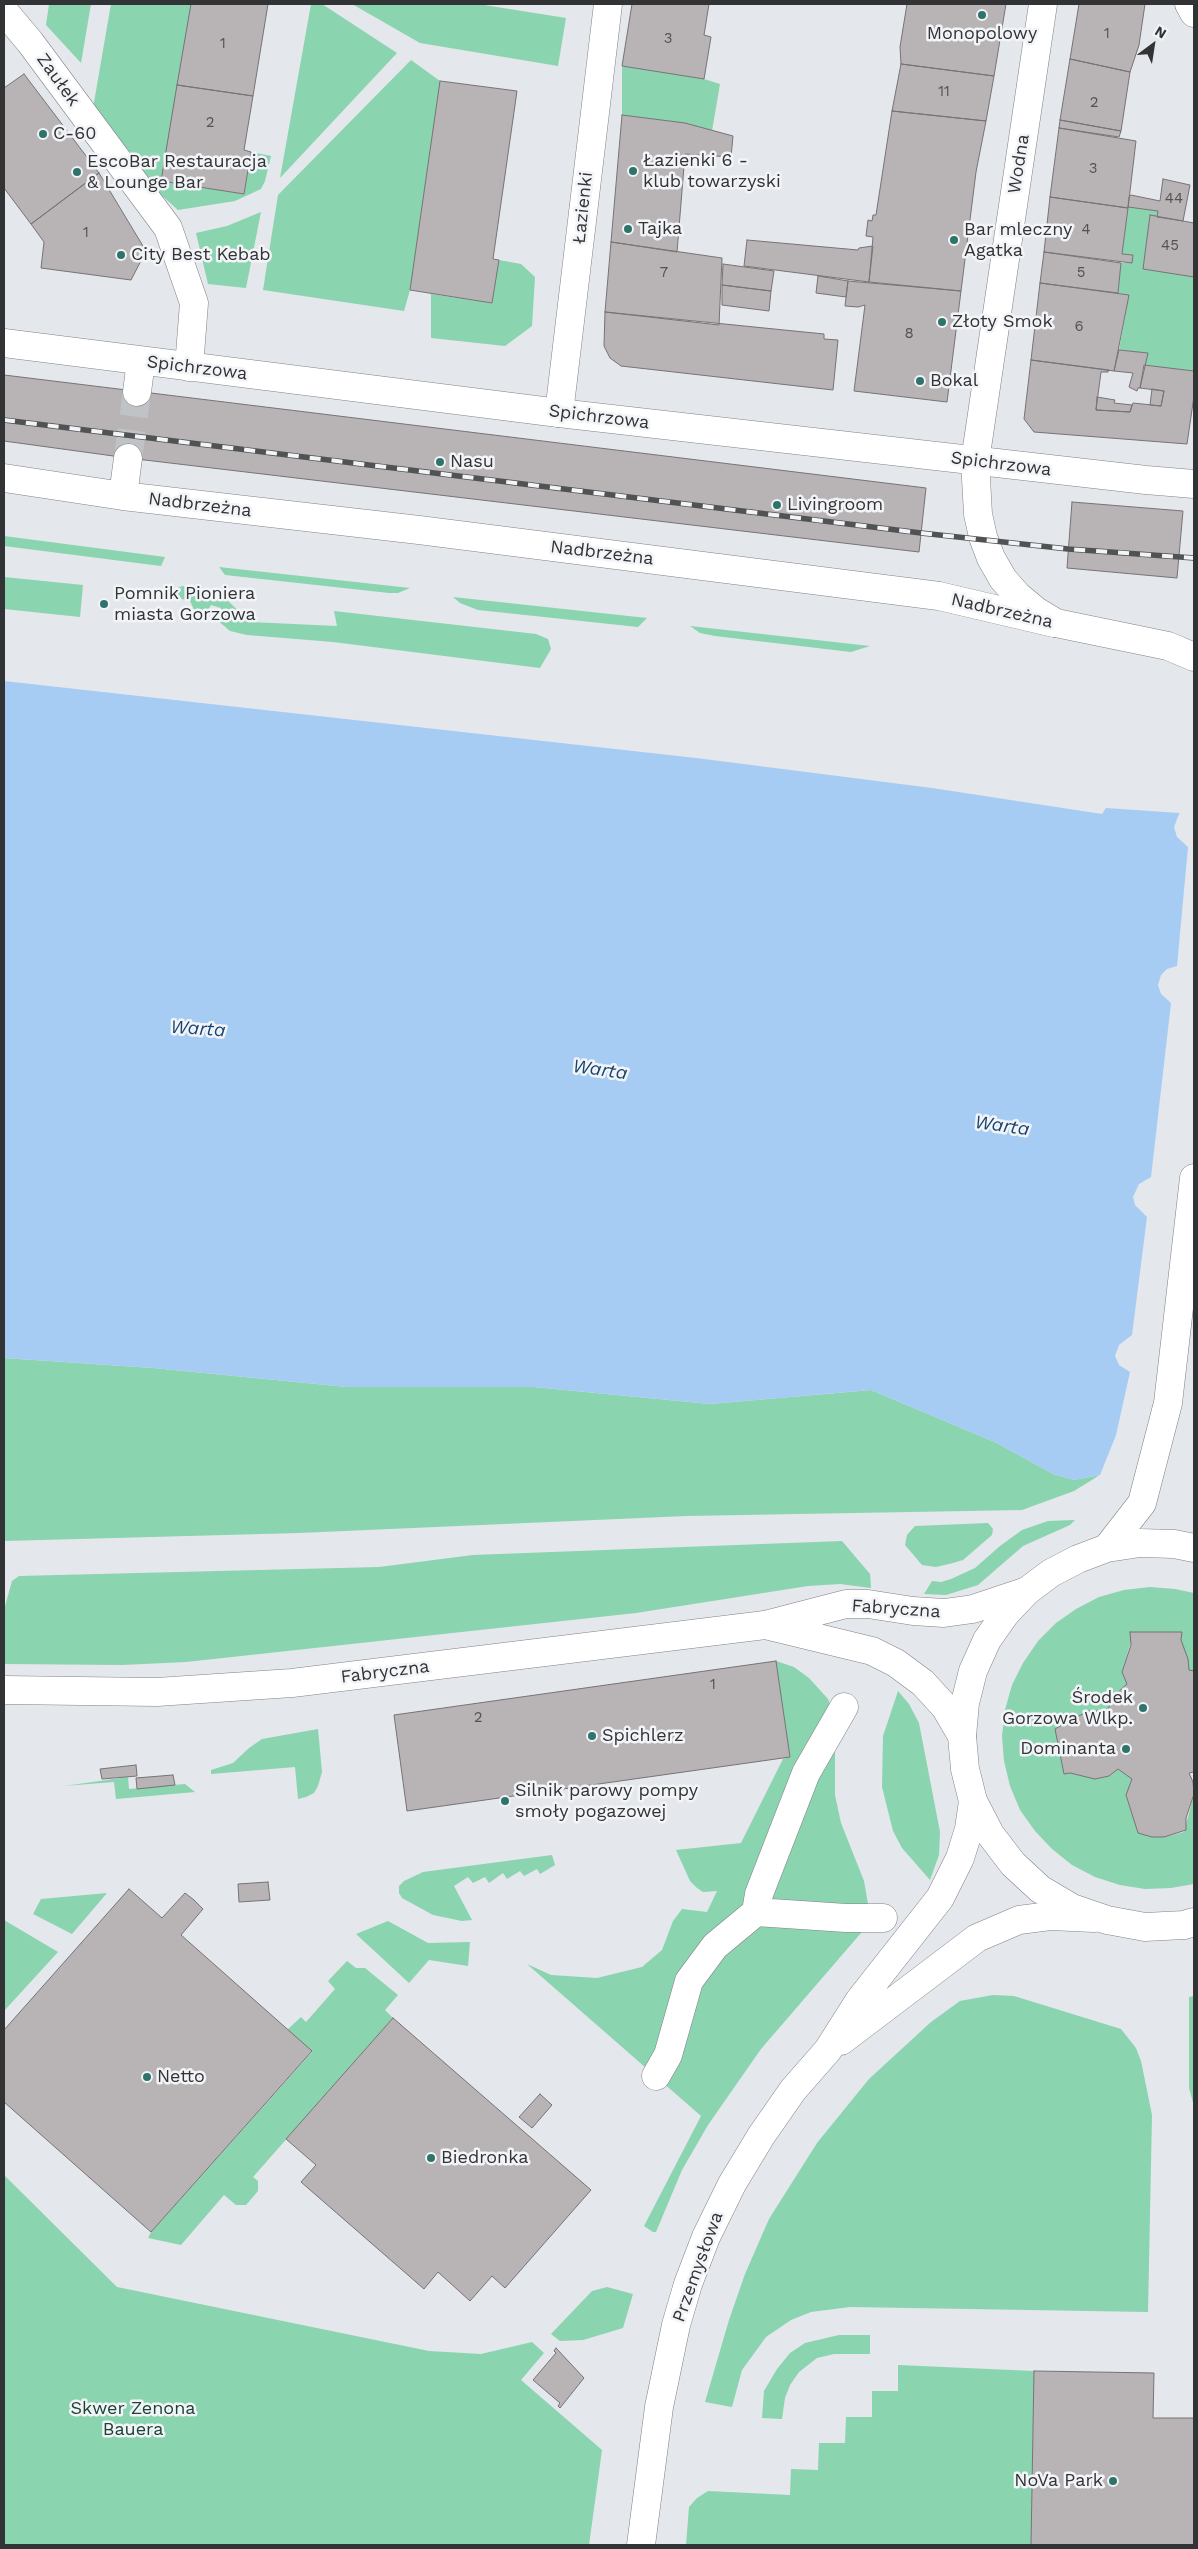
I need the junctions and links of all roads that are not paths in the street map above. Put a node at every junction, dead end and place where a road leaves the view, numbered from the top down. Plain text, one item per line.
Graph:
1 (608, 4) edge
2 (1043, 4) edge
3 (1189, 4) edge
4 (4, 11) edge
5 (1194, 13) edge
6 (4, 343) edge
7 (141, 361) junction
8 (189, 367) junction
9 (137, 392) tunnel mouth
10 (559, 413) junction
11 (128, 458) tunnel mouth
12 (975, 461) junction
13 (4, 478) edge
14 (1194, 484) edge
15 (123, 496) junction
16 (1056, 623) junction
17 (1194, 657) edge
18 (1194, 1178) edge
19 (1107, 1548) junction
20 (1194, 1548) edge
21 (1027, 1591) junction
22 (765, 1625) junction
23 (4, 1690) edge
24 (844, 1707) dead end
25 (962, 1736) junction
26 (974, 1800) junction
27 (756, 1912) junction
28 (883, 1918) dead end
29 (1107, 1920) junction
30 (1194, 1922) edge
31 (828, 2050) junction
32 (656, 2076) dead end
33 (641, 2545) edge

1 - 10 street, Łazienki
2 - 12 street, Wodna
3 - 5 street
4 - 8 street, Zaułek
6 - 7 street, Spichrzowa
7 - 8 street, Spichrzowa
7 - 9 street
8 - 10 street, Spichrzowa
10 - 12 street, Spichrzowa
11 - 15 street
12 - 14 street, Spichrzowa
12 - 16 street, Wodna
13 - 15 street, Nadbrzeżna
15 - 16 street, Nadbrzeżna
16 - 17 street, Nadbrzeżna
18 - 19 street
19 - 20 street
19 - 21 street
21 - 22 street, Fabryczna
21 - 25 street
22 - 23 street, Fabryczna
22 - 25 street, Fabryczna
24 - 27 street
25 - 26 street
26 - 29 street
26 - 31 street, Przemysłowa
27 - 28 street
27 - 32 street
29 - 30 street
29 - 31 street, Przemysłowa
31 - 33 street, Przemysłowa

